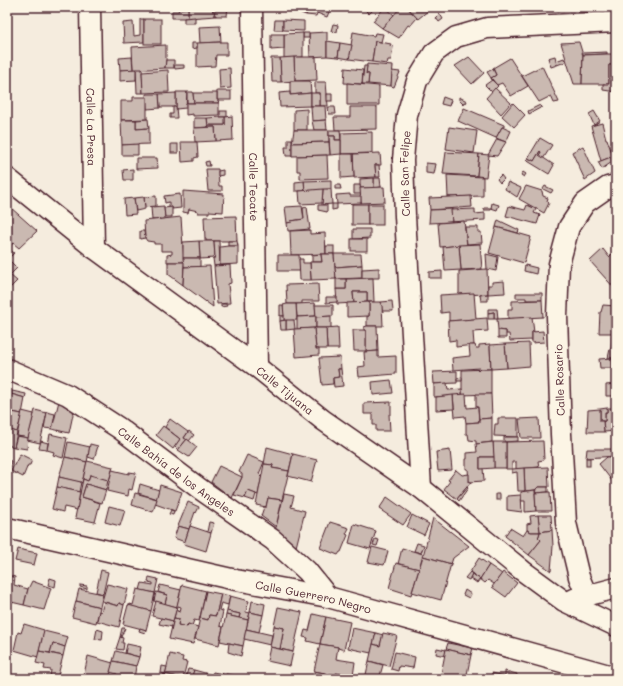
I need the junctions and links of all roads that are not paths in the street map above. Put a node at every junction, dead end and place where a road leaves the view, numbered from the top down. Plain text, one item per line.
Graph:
1 (90, 7) edge
2 (252, 7) edge
3 (616, 22) edge
4 (7, 178) edge
5 (616, 185) edge
6 (94, 248) junction
7 (257, 367) junction
8 (7, 369) edge
9 (421, 488) junction
10 (7, 528) edge
11 (616, 588) edge
12 (587, 596) junction
13 (328, 598) junction
14 (564, 601) junction
15 (616, 626) edge
16 (616, 677) edge

1 - 6 street, Calle La Presa
2 - 7 street, Calle Tecate
3 - 9 street, Calle San Felipe
4 - 6 street, Calle Tijuana
5 - 12 street, Calle Rosario
6 - 7 street, Calle Tijuana
7 - 9 street, Calle Tijuana
8 - 13 street, Calle Bahía de los Angeles
9 - 14 street, Calle Tijuana
10 - 13 street, Calle Guerrero Negro
11 - 12 street
12 - 14 street
13 - 16 street, Calle Guerrero Negro
14 - 15 street, Calle Tijuana

